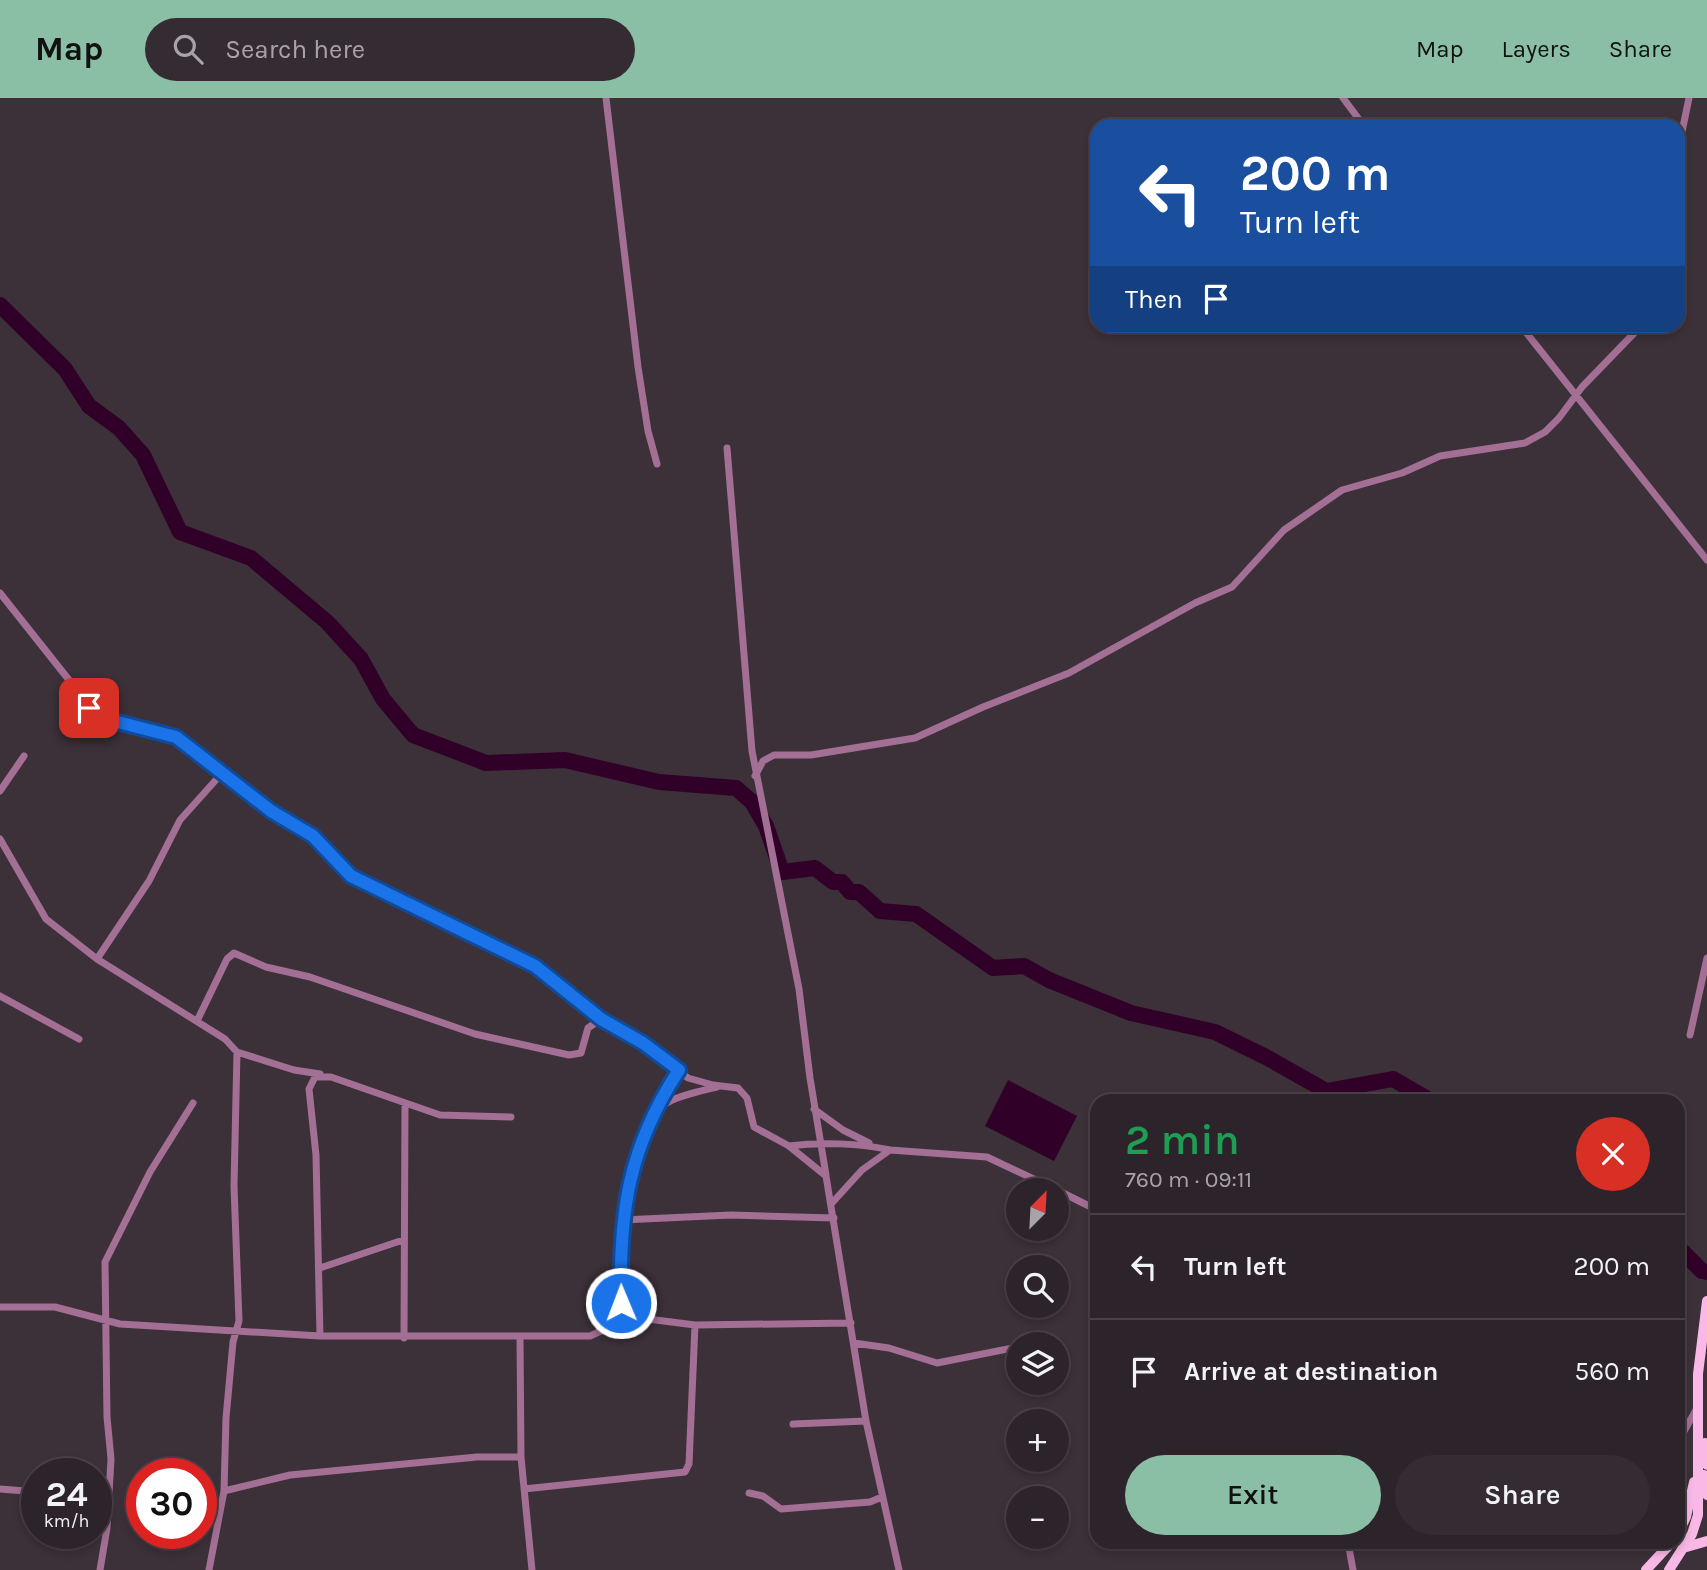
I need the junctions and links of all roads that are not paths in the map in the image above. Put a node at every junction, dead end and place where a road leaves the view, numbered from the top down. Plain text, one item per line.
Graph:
1 (606, 98) edge
2 (1343, 98) edge
3 (1689, 98) edge
4 (1359, 119) edge
5 (1685, 119) edge
6 (1526, 333) edge
7 (1634, 333) edge
8 (1576, 396) junction
9 (727, 447) dead end
10 (657, 464) dead end
11 (1707, 560) edge
12 (0, 593) edge
13 (24, 756) dead end
14 (223, 772) junction
15 (755, 776) junction
16 (0, 790) edge
17 (0, 839) edge
18 (1707, 958) edge
19 (97, 959) junction
20 (0, 996) edge
21 (601, 1019) junction
22 (197, 1021) junction
23 (1690, 1035) dead end
24 (79, 1039) dead end
25 (237, 1052) junction
26 (679, 1070) junction
27 (321, 1075) junction
28 (723, 1086) junction
29 (193, 1103) dead end
30 (404, 1103) junction
31 (814, 1109) junction
32 (657, 1112) junction
33 (511, 1117) dead end
34 (820, 1143) junction
35 (873, 1145) junction
36 (789, 1146) junction
37 (890, 1150) junction
38 (826, 1176) junction
39 (1032, 1178) edge
40 (1069, 1196) edge
41 (832, 1203) junction
42 (1090, 1206) edge
43 (834, 1218) junction
44 (622, 1220) junction
45 (403, 1240) junction
46 (320, 1268) junction
47 (1707, 1301) edge
48 (0, 1307) edge
49 (106, 1320) junction
50 (621, 1322) junction
51 (851, 1323) junction
52 (695, 1325) junction
53 (237, 1332) junction
54 (320, 1336) junction
55 (520, 1337) junction
56 (404, 1338) junction
57 (854, 1343) junction
58 (1006, 1349) edge
59 (1696, 1410) junction
60 (866, 1421) junction
61 (793, 1424) dead end
62 (1685, 1430) edge
63 (1699, 1451) junction
64 (521, 1457) junction
65 (108, 1458) edge
66 (1702, 1465) edge
67 (0, 1489) edge
68 (524, 1489) junction
69 (21, 1491) edge
70 (225, 1491) junction
71 (749, 1493) dead end
72 (1707, 1495) edge
73 (882, 1497) junction
74 (1685, 1516) edge
75 (1707, 1541) edge
76 (1685, 1544) edge
77 (1685, 1548) edge
78 (103, 1549) edge
79 (1349, 1549) edge
80 (1666, 1549) edge
81 (1683, 1549) edge
82 (100, 1570) edge
83 (209, 1570) edge
84 (532, 1570) edge
85 (899, 1570) edge
86 (1353, 1570) edge
87 (1646, 1570) edge
88 (1669, 1570) edge

1 - 10 street
2 - 4 street
3 - 5 street
6 - 8 street
7 - 8 street
8 - 11 street
8 - 15 street
9 - 15 street
12 - 14 street
13 - 16 street
14 - 19 street
14 - 21 street
15 - 31 street
17 - 19 street
18 - 23 street
19 - 22 street
20 - 24 street
21 - 22 street
21 - 26 street
22 - 25 street
25 - 27 street
25 - 53 street
26 - 28 street
26 - 32 street
27 - 30 street
27 - 46 street
28 - 32 street
28 - 36 street
29 - 49 street
30 - 33 street
30 - 45 street
31 - 34 street
31 - 35 street
32 - 44 street
34 - 35 street
34 - 36 street
34 - 38 street
35 - 37 street
36 - 38 street
37 - 39 street
37 - 41 street
38 - 41 street
40 - 42 street
41 - 43 street
43 - 44 street
43 - 51 street
44 - 50 street
45 - 46 street
45 - 56 street
46 - 54 street
47 - 59 main road
48 - 49 street
49 - 53 street
49 - 65 street
50 - 52 street
50 - 55 street
51 - 52 street
51 - 57 street
52 - 68 street
53 - 54 street
53 - 70 street
54 - 56 street
55 - 56 street
55 - 64 street
57 - 58 street
57 - 60 street
59 - 62 street
59 - 63 main road
59 - 66 main road
60 - 61 street
60 - 73 street
63 - 66 main road
63 - 72 main road
64 - 68 street
64 - 70 street
66 - 74 main road
66 - 76 main road
67 - 69 street
68 - 84 street
70 - 83 street
71 - 73 street
73 - 85 street
75 - 77 main road
78 - 82 street
79 - 86 street
80 - 87 main road
81 - 88 main road

